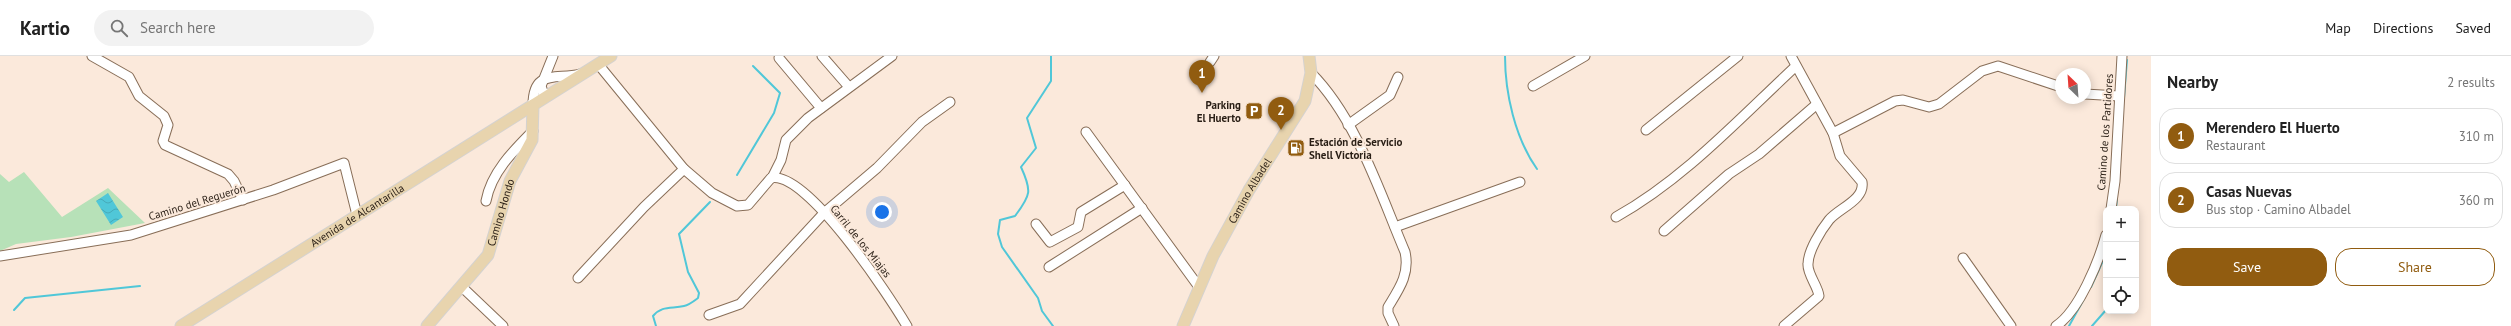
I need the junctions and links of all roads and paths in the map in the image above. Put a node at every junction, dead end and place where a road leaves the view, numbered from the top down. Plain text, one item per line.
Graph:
1 (92, 56) edge
2 (611, 56) edge
3 (822, 56) edge
4 (892, 56) edge
5 (1309, 56) edge
6 (1584, 56) edge
7 (1738, 56) edge
8 (1791, 56) edge
9 (2122, 56) edge
10 (552, 58) edge
11 (779, 58) dead end
12 (598, 64) junction
13 (1796, 66) junction
14 (585, 72) junction
15 (1311, 73) junction
16 (566, 76) junction
17 (1398, 77) dead end
18 (543, 80) junction
19 (2055, 85) edge
20 (1532, 86) dead end
21 (849, 87) junction
22 (2091, 94) edge
23 (548, 95) junction
24 (2119, 96) junction
25 (950, 102) dead end
26 (1817, 104) junction
27 (533, 105) junction
28 (821, 108) junction
29 (511, 118) junction
30 (1348, 125) junction
31 (533, 130) junction
32 (1646, 130) dead end
33 (1086, 132) dead end
34 (1833, 133) junction
35 (499, 169) junction
36 (684, 170) junction
37 (772, 178) junction
38 (510, 181) junction
39 (1520, 182) dead end
40 (1125, 185) junction
41 (243, 200) junction
42 (486, 201) dead end
43 (2111, 206) edge
44 (1142, 208) junction
45 (824, 213) junction
46 (357, 215) junction
47 (1616, 218) dead end
48 (1036, 224) dead end
49 (1395, 227) junction
50 (1664, 231) dead end
51 (2103, 242) edge
52 (0, 256) edge
53 (1963, 258) dead end
54 (1049, 267) dead end
55 (578, 278) dead end
56 (462, 287) junction
57 (1199, 287) junction
58 (709, 315) dead end
59 (181, 326) edge
60 (427, 326) edge
61 (503, 326) edge
62 (907, 326) edge
63 (1183, 326) edge
64 (1394, 326) edge
65 (1784, 326) edge
66 (2011, 326) edge
67 (2056, 326) edge

1 - 41 street
2 - 12 main road, Avenida de Alcantarilla
3 - 21 street
4 - 21 street
5 - 15 main road, Camino Albadel
6 - 20 street
7 - 32 street
8 - 13 street
9 - 24 street, Camino de los Partidores
10 - 16 street
10 - 18 street
11 - 28 street
12 - 14 main road, Avenida de Alcantarilla
12 - 36 street
13 - 26 street
13 - 47 street
14 - 16 street
14 - 23 main road, Avenida de Alcantarilla
15 - 30 street
15 - 57 main road, Camino Albadel
16 - 18 street
17 - 30 street
18 - 23 street
18 - 27 street
19 - 34 street
21 - 28 street
22 - 24 street
23 - 27 main road, Avenida de Alcantarilla
24 - 43 street, Camino de los Partidores
25 - 45 street
26 - 34 street
26 - 50 street
27 - 29 main road, Avenida de Alcantarilla
27 - 31 main road, Camino Hondo
28 - 37 street
29 - 31 main road
29 - 46 main road, Avenida de Alcantarilla
30 - 49 street
31 - 35 street
31 - 38 main road, Camino Hondo
33 - 40 street
34 - 65 street
35 - 38 street
35 - 42 street
36 - 37 street
36 - 55 street
37 - 45 street, Carril de los Miajas
38 - 56 main road, Camino Hondo
39 - 49 street
40 - 44 street
40 - 48 street
41 - 46 street, Camino del Reguerón
41 - 52 street, Camino del Reguerón
44 - 54 street
44 - 57 street
45 - 58 street
45 - 62 street, Carril de los Miajas
46 - 59 main road, Avenida de Alcantarilla
49 - 64 street
51 - 67 street
53 - 66 street
56 - 60 main road, Camino Hondo
56 - 61 street
57 - 63 main road, Camino Albadel

